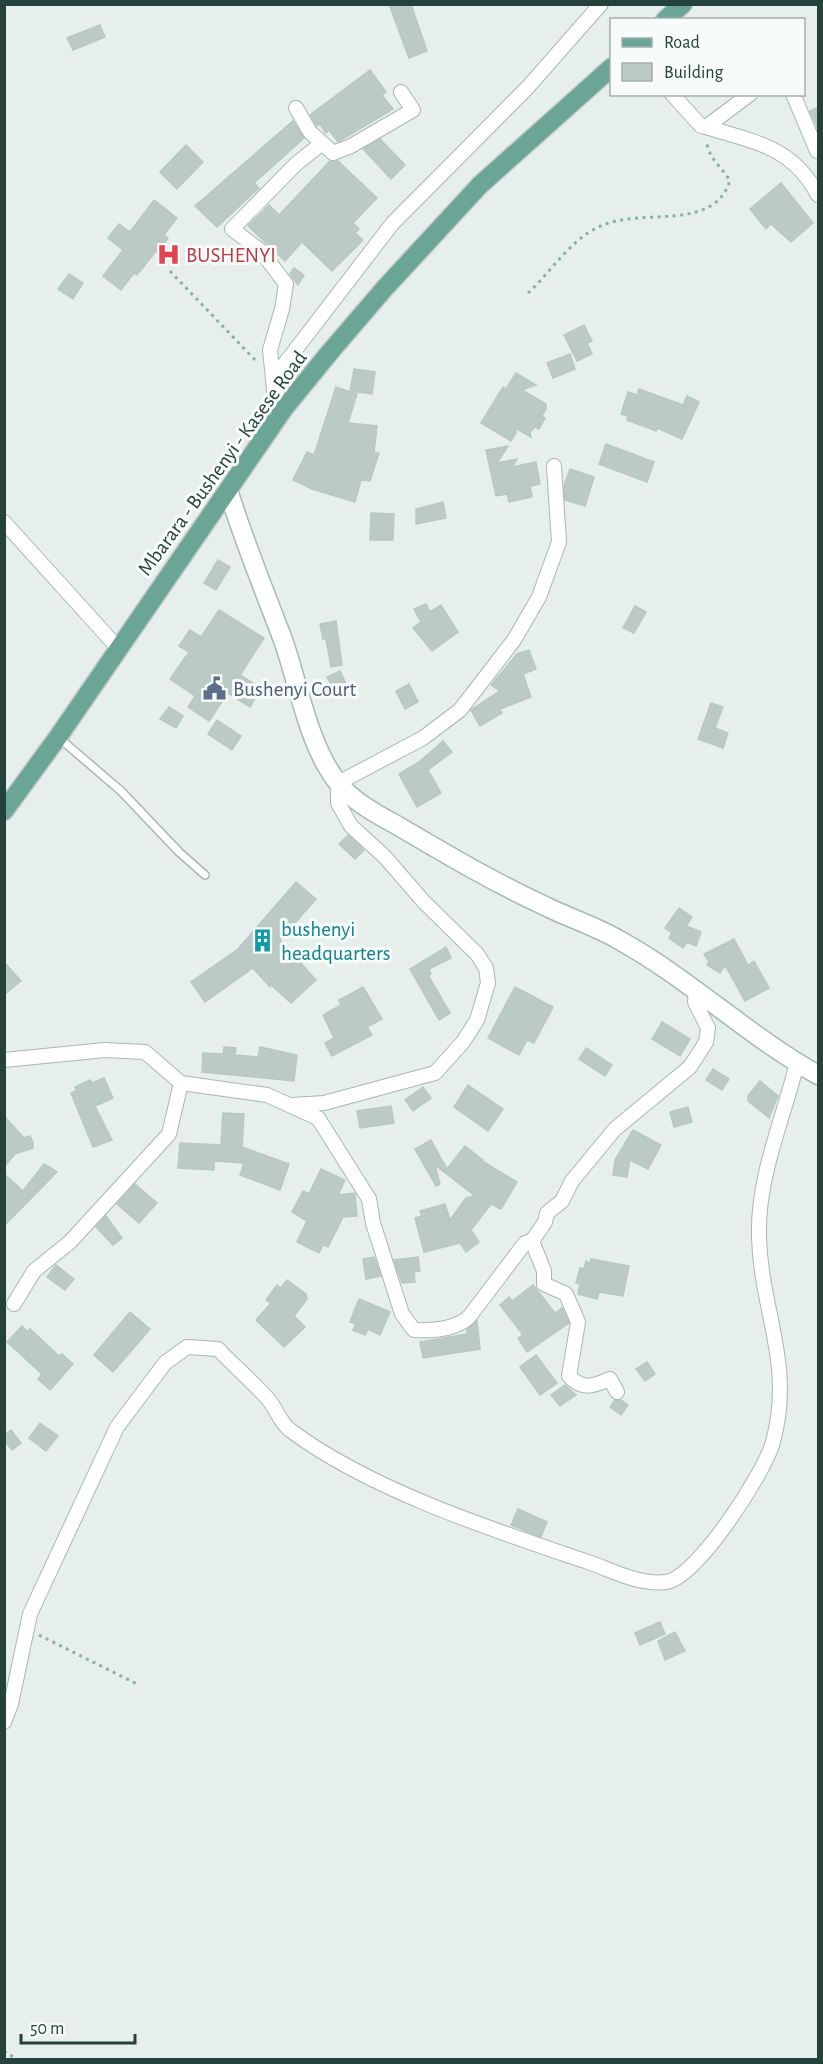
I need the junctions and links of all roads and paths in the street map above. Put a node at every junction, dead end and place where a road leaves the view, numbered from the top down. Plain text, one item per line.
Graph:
1 (601, 4) edge
2 (683, 4) edge
3 (667, 18) edge
4 (610, 69) edge
5 (401, 92) dead end
6 (674, 96) edge
7 (747, 96) edge
8 (794, 96) edge
9 (296, 108) dead end
10 (703, 127) junction
11 (321, 144) junction
12 (817, 151) edge
13 (819, 195) edge
14 (170, 271) dead end
15 (528, 293) dead end
16 (273, 379) junction
17 (285, 407) junction
18 (554, 466) dead end
19 (228, 490) junction
20 (4, 522) edge
21 (118, 648) junction
22 (58, 737) junction
23 (338, 783) junction
24 (4, 811) edge
25 (205, 875) dead end
26 (696, 988) junction
27 (4, 1060) edge
28 (796, 1062) junction
29 (819, 1075) edge
30 (181, 1083) junction
31 (289, 1105) junction
32 (532, 1241) junction
33 (14, 1304) dead end
34 (617, 1392) dead end
35 (24, 1638) junction
36 (139, 1685) dead end
37 (4, 1722) edge
38 (4, 2051) edge
39 (18, 2060) edge

1 - 16 street
2 - 3 main road
4 - 17 main road, Mbarara - Bushenyi - Kasese Road
5 - 11 street
6 - 10 street
7 - 10 street
8 - 12 street
9 - 11 street
10 - 13 street
10 - 15 path
11 - 16 street
14 - 16 path
16 - 17 street
17 - 19 main road, Mbarara - Bushenyi - Kasese Road
18 - 23 street
19 - 21 main road, Mbarara - Bushenyi - Kasese Road
19 - 23 main road
20 - 21 street
21 - 22 main road, Mbarara - Bushenyi - Kasese Road
22 - 24 main road, Mbarara - Bushenyi - Kasese Road
22 - 25 lane
23 - 26 main road
23 - 31 street
26 - 28 main road
26 - 32 street
27 - 30 street
28 - 29 main road
28 - 35 street
30 - 31 street
30 - 33 street
31 - 32 street
32 - 34 street
35 - 36 path
35 - 37 street
38 - 39 path

